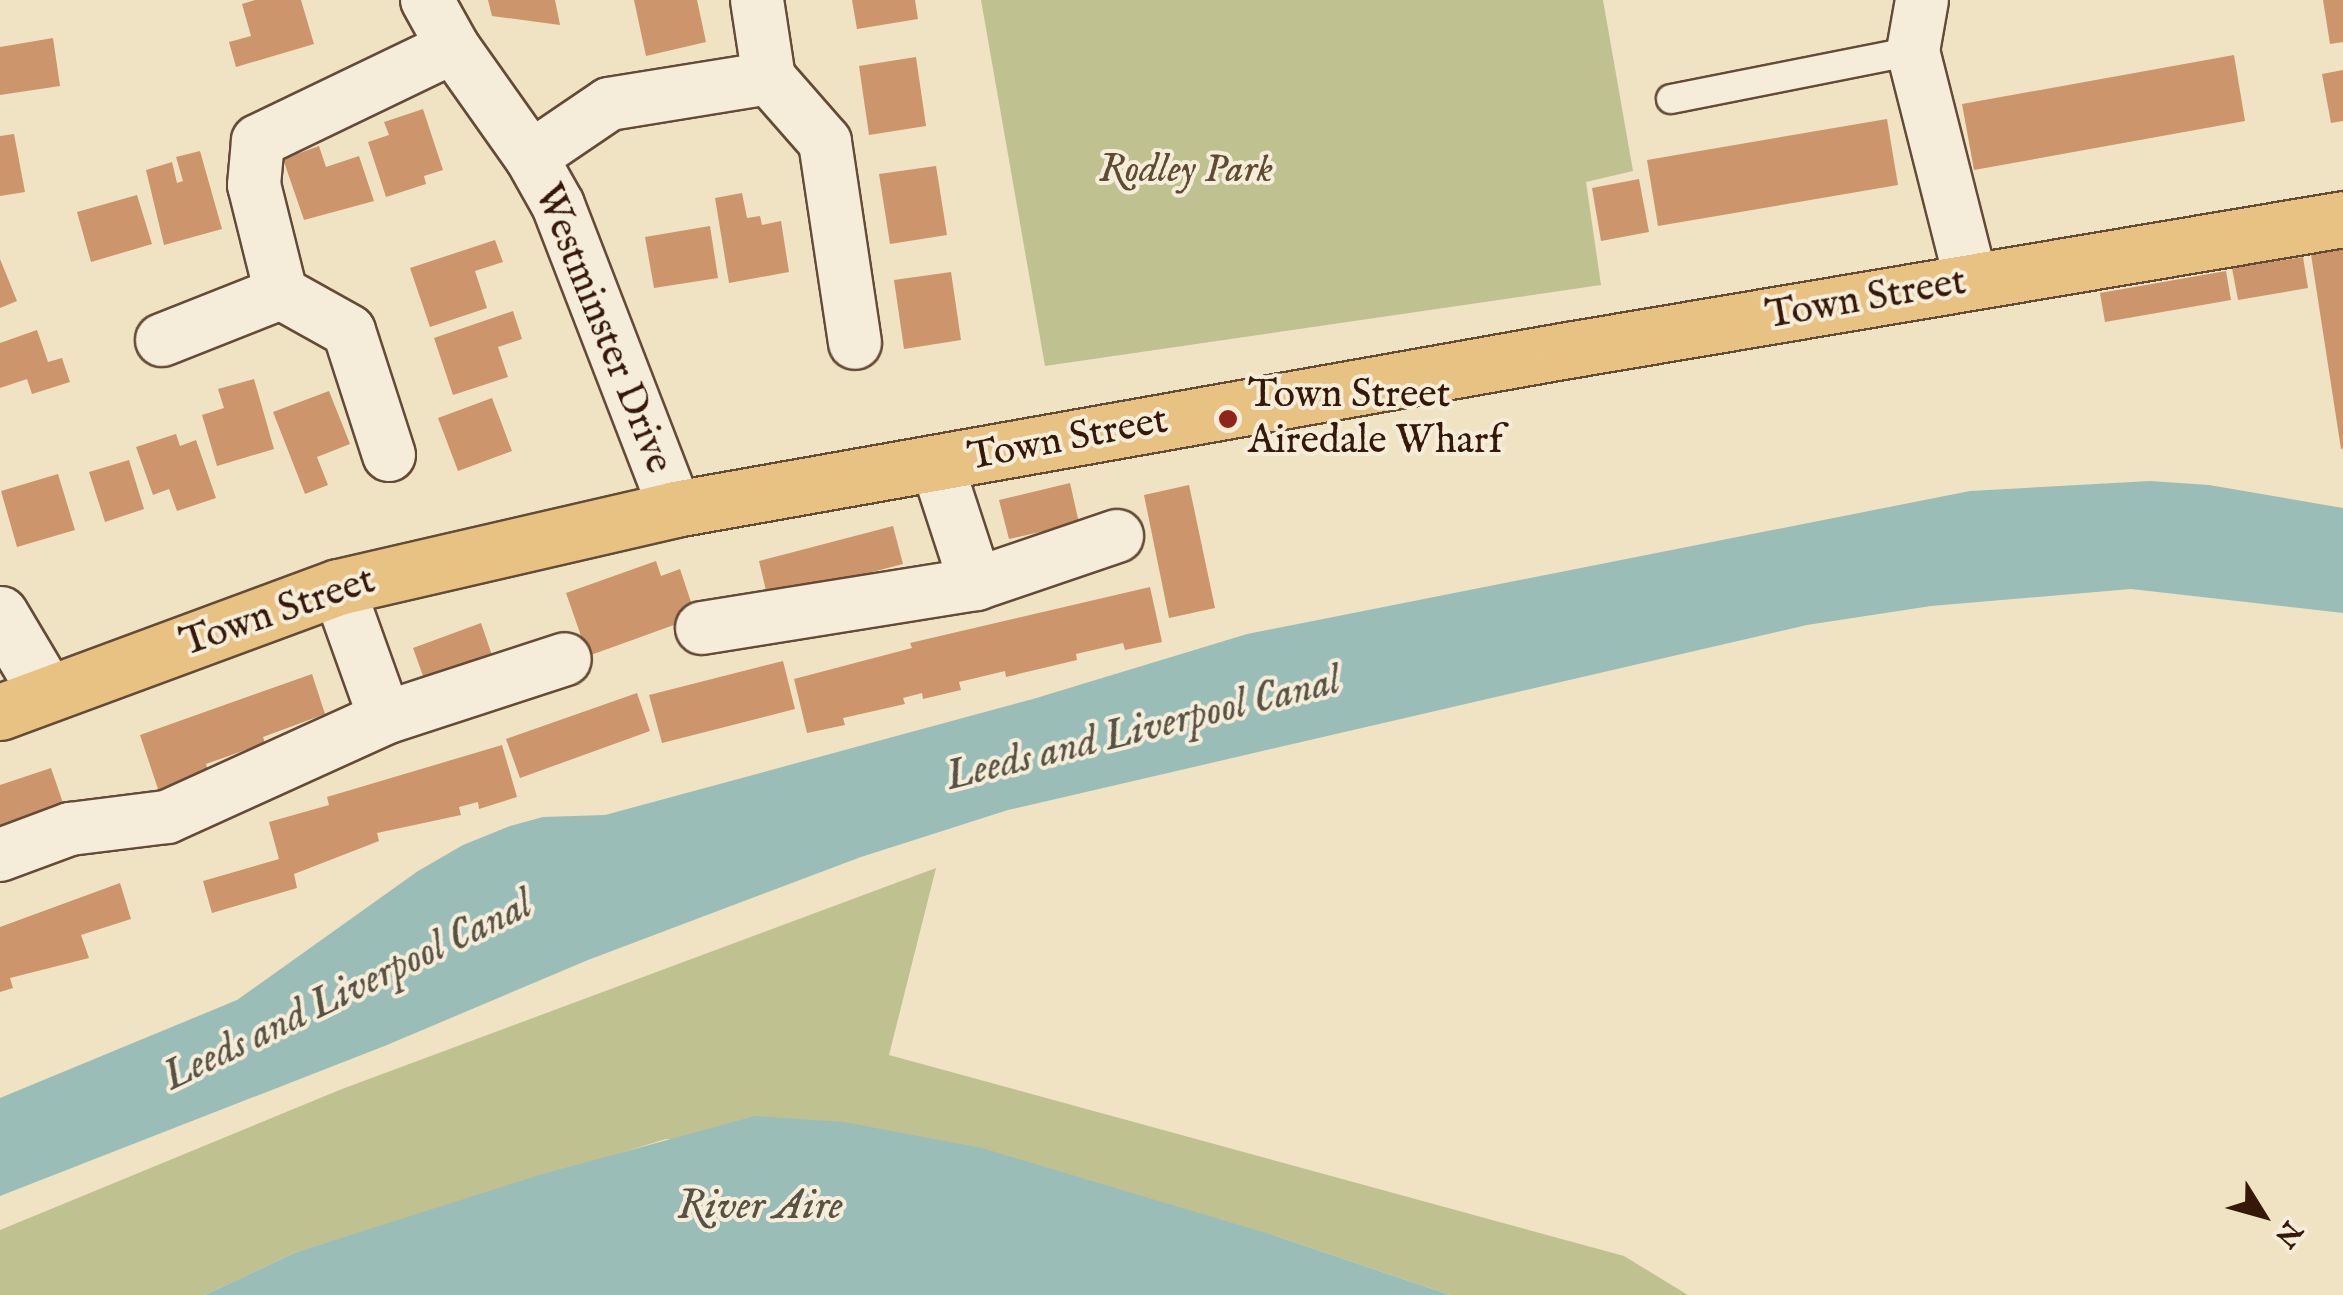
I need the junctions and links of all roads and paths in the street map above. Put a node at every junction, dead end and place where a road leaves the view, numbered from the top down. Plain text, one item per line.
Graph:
1 (427, 0) edge
2 (758, 0) edge
3 (1922, 0) edge
4 (454, 47) junction
5 (1914, 51) junction
6 (769, 78) junction
7 (1670, 99) dead end
8 (531, 156) junction
9 (2343, 220) edge
10 (1971, 282) junction
11 (281, 293) junction
12 (162, 340) dead end
13 (856, 343) dead end
14 (390, 455) dead end
15 (937, 465) junction
16 (675, 510) junction
17 (1117, 536) dead end
18 (976, 584) junction
19 (338, 587) junction
20 (0, 614) edge
21 (702, 628) dead end
22 (565, 659) dead end
23 (24, 702) edge
24 (385, 718) junction
25 (0, 855) edge

1 - 4 street, Westminster Drive
2 - 6 street
3 - 5 street
4 - 8 street, Westminster Drive
4 - 11 street
5 - 7 lane
5 - 10 street
6 - 8 street
6 - 13 street
8 - 16 street, Westminster Drive
9 - 10 main road, Town Street
10 - 15 main road, Town Street
11 - 12 street
11 - 14 street
15 - 16 main road, Town Street
15 - 18 street
16 - 19 main road, Town Street
17 - 18 street
18 - 21 street
19 - 23 main road, Town Street
19 - 24 street
20 - 23 street
22 - 24 street
24 - 25 street

